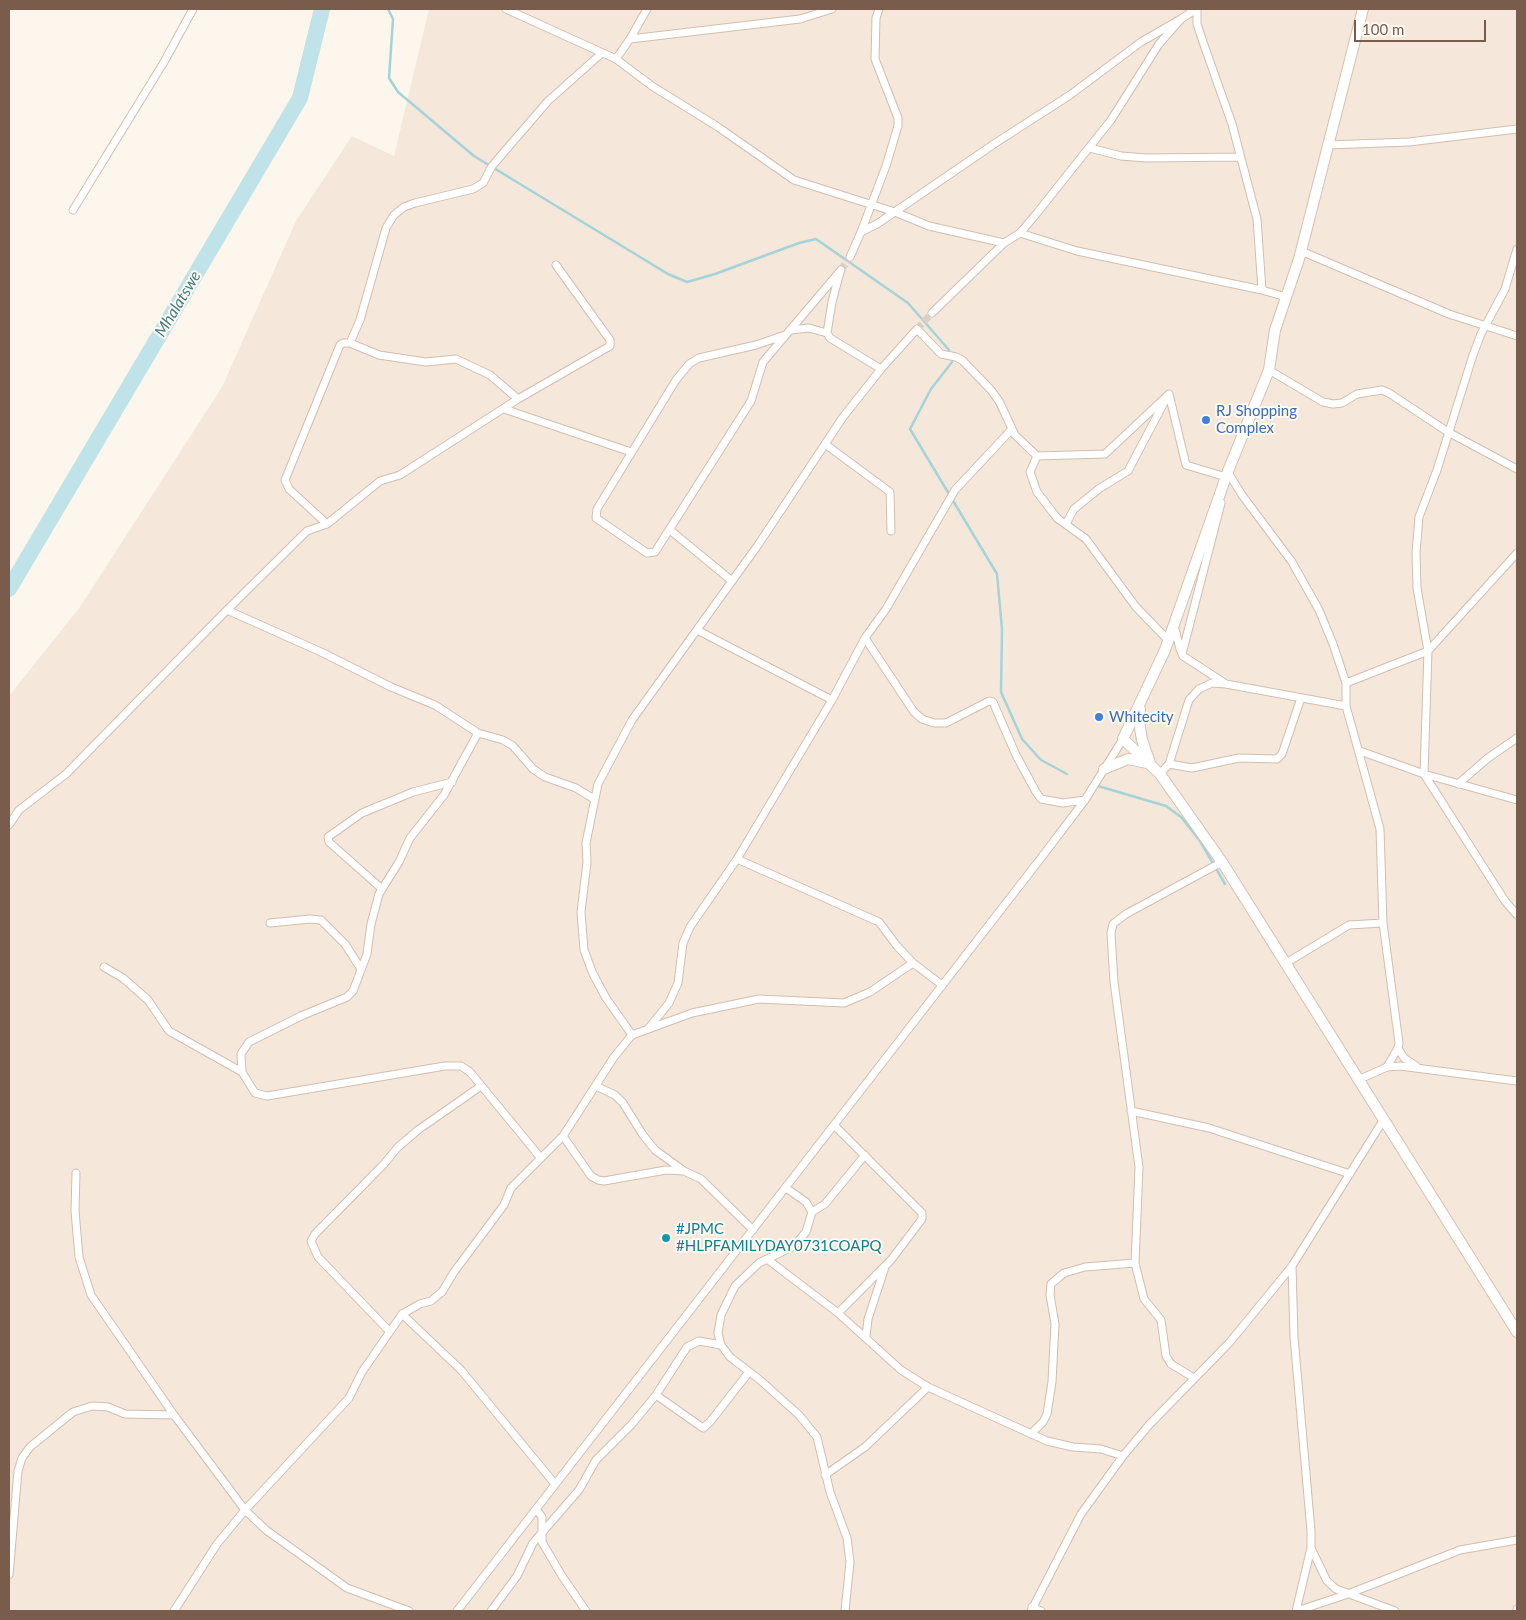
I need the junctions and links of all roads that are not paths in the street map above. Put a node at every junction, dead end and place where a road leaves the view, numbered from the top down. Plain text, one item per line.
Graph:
1 (193, 9) edge
2 (506, 9) edge
3 (648, 9) edge
4 (832, 9) edge
5 (879, 9) edge
6 (1196, 9) edge
7 (1363, 9) edge
8 (1181, 19) junction
9 (630, 39) junction
10 (602, 53) junction
11 (616, 59) junction
12 (1517, 129) edge
13 (1328, 146) junction
14 (1090, 148) junction
15 (1240, 157) junction
16 (872, 204) junction
17 (73, 210) dead end
18 (895, 212) junction
19 (861, 232) junction
20 (1020, 232) junction
21 (1004, 243) junction
22 (1517, 249) edge
23 (1301, 251) junction
24 (850, 257) tunnel mouth
25 (556, 265) dead end
26 (1262, 290) junction
27 (1286, 298) junction
28 (932, 314) tunnel mouth
29 (1486, 326) junction
30 (787, 332) junction
31 (827, 333) junction
32 (1517, 336) edge
33 (350, 343) junction
34 (881, 368) junction
35 (1269, 370) junction
36 (1169, 394) junction
37 (518, 399) junction
38 (504, 409) junction
39 (1012, 429) junction
40 (1448, 432) junction
41 (825, 444) junction
42 (631, 452) junction
43 (1037, 456) junction
44 (1517, 469) edge
45 (1226, 476) junction
46 (327, 524) junction
47 (1066, 524) junction
48 (670, 530) junction
49 (891, 531) dead end
50 (1517, 554) edge
51 (732, 581) junction
52 (227, 610) junction
53 (1174, 625) junction
54 (696, 630) junction
55 (865, 638) junction
56 (1168, 640) junction
57 (1428, 651) junction
58 (1182, 654) junction
59 (1346, 683) junction
60 (1226, 684) junction
61 (1301, 698) junction
62 (832, 700) junction
63 (1141, 704) junction
64 (1346, 706) junction
65 (478, 732) junction
66 (1517, 738) edge
67 (1123, 740) junction
68 (1360, 751) junction
69 (1151, 764) junction
70 (1169, 764) junction
71 (1104, 769) junction
72 (1160, 774) junction
73 (1424, 774) junction
74 (452, 782) junction
75 (1458, 784) junction
76 (594, 799) junction
77 (1085, 800) junction
78 (1517, 800) edge
79 (9, 825) edge
80 (737, 859) junction
81 (1222, 862) junction
82 (382, 889) junction
83 (1517, 915) edge
84 (270, 923) dead end
85 (1383, 923) junction
86 (913, 963) junction
87 (1286, 963) junction
88 (104, 967) dead end
89 (362, 969) junction
90 (942, 985) junction
91 (646, 1031) junction
92 (632, 1035) junction
93 (1398, 1048) junction
94 (1416, 1066) junction
95 (1386, 1067) junction
96 (242, 1072) junction
97 (1360, 1079) junction
98 (1517, 1081) edge
99 (481, 1086) junction
100 (596, 1086) junction
101 (1131, 1111) junction
102 (1384, 1119) junction
103 (834, 1125) junction
104 (563, 1136) junction
105 (865, 1155) junction
106 (540, 1157) junction
107 (684, 1171) junction
108 (76, 1173) dead end
109 (1350, 1174) junction
110 (786, 1188) junction
111 (812, 1212) junction
112 (753, 1230) junction
113 (767, 1259) junction
114 (1136, 1263) junction
115 (886, 1265) junction
116 (1292, 1266) junction
117 (838, 1313) junction
118 (402, 1314) junction
119 (389, 1331) junction
120 (1517, 1332) edge
121 (866, 1336) junction
122 (721, 1345) junction
123 (749, 1372) junction
124 (1194, 1378) junction
125 (928, 1388) junction
126 (656, 1394) junction
127 (174, 1415) junction
128 (1031, 1434) junction
129 (1123, 1456) junction
130 (825, 1475) junction
131 (555, 1484) junction
132 (245, 1510) junction
133 (536, 1510) junction
134 (541, 1534) junction
135 (1517, 1540) edge
136 (1311, 1548) junction
137 (9, 1575) edge
138 (1348, 1594) junction
139 (1032, 1609) edge
140 (174, 1611) edge
141 (409, 1611) edge
142 (457, 1611) edge
143 (491, 1611) edge
144 (586, 1611) edge
145 (846, 1611) edge
146 (1041, 1611) edge
147 (1296, 1611) edge
148 (1395, 1611) edge

1 - 17 street
2 - 10 street
3 - 9 street
4 - 9 street
5 - 16 street
6 - 8 street
6 - 15 street
7 - 13 street
8 - 14 street
8 - 18 street
9 - 11 street
10 - 11 street
10 - 33 street
11 - 16 street
12 - 13 street
13 - 23 street
14 - 15 street
14 - 20 street
15 - 26 street
16 - 18 street
16 - 19 street
18 - 19 street
18 - 21 street
19 - 24 street
20 - 21 street
20 - 26 street
21 - 28 street
22 - 29 street
23 - 27 street
23 - 29 street
25 - 37 street
26 - 27 street
27 - 35 street
29 - 32 street
29 - 40 street
30 - 31 street
30 - 31 street
30 - 42 street
30 - 48 street
31 - 34 street
33 - 37 street
33 - 46 street
34 - 39 street
34 - 41 street
35 - 40 street
35 - 45 street
36 - 43 street
36 - 45 street
36 - 47 street
37 - 38 street
38 - 42 street
38 - 46 street
39 - 43 street
39 - 55 street
40 - 44 street
40 - 57 street
41 - 49 street
41 - 51 street
42 - 48 street
43 - 47 street
45 - 53 street
46 - 52 street
47 - 56 street
48 - 51 street
50 - 57 street
51 - 54 street
52 - 65 street
52 - 79 street
53 - 56 street
53 - 58 street
54 - 62 street
54 - 76 street
55 - 62 street
55 - 77 street
56 - 63 street
57 - 59 street
57 - 73 street
58 - 59 street
58 - 60 street
59 - 64 street
60 - 61 street
60 - 70 street
61 - 64 street
61 - 70 street
62 - 80 street
63 - 67 street
63 - 69 street
64 - 68 street
65 - 74 street
65 - 76 street
66 - 75 street
67 - 69 street
67 - 71 street
68 - 73 street
68 - 85 street
69 - 71 street
69 - 72 street
70 - 72 street
71 - 77 street
72 - 81 street
73 - 75 street
73 - 83 street
74 - 82 street
74 - 82 street
75 - 78 street
76 - 92 street
77 - 90 street
80 - 86 street
80 - 91 street
81 - 87 street
81 - 101 street
82 - 89 street
84 - 89 street
85 - 87 street
85 - 93 street
86 - 90 street
86 - 91 street
87 - 97 street
88 - 96 street
89 - 96 street
90 - 103 street
91 - 92 street
92 - 100 street
93 - 94 street
93 - 95 street
94 - 95 street
94 - 98 street
95 - 97 street
96 - 99 street
97 - 102 street
99 - 106 street
99 - 119 street
100 - 104 street
100 - 107 street
101 - 109 street
101 - 114 street
102 - 109 street
102 - 120 street
103 - 105 street
103 - 110 street
104 - 106 street
104 - 107 street
105 - 111 street
105 - 115 street
106 - 118 street
107 - 112 street
108 - 127 street
109 - 116 street
110 - 111 street
110 - 112 street
111 - 113 street
112 - 131 street
113 - 117 street
113 - 122 street
114 - 124 street
114 - 128 street
115 - 117 street
115 - 121 street
116 - 124 street
116 - 136 street
117 - 121 street
118 - 119 street
118 - 131 street
119 - 132 street
121 - 125 street
122 - 123 street
122 - 126 street
123 - 126 street
123 - 130 street
124 - 129 street
125 - 128 street
125 - 130 street
126 - 134 street
127 - 132 street
127 - 137 street
128 - 129 street
129 - 139 street
130 - 145 street
131 - 133 street
132 - 140 street
132 - 141 street
133 - 134 street
133 - 142 street
134 - 143 street
134 - 144 street
135 - 138 street
136 - 138 street
136 - 147 street
138 - 147 street
138 - 148 street
139 - 146 street

